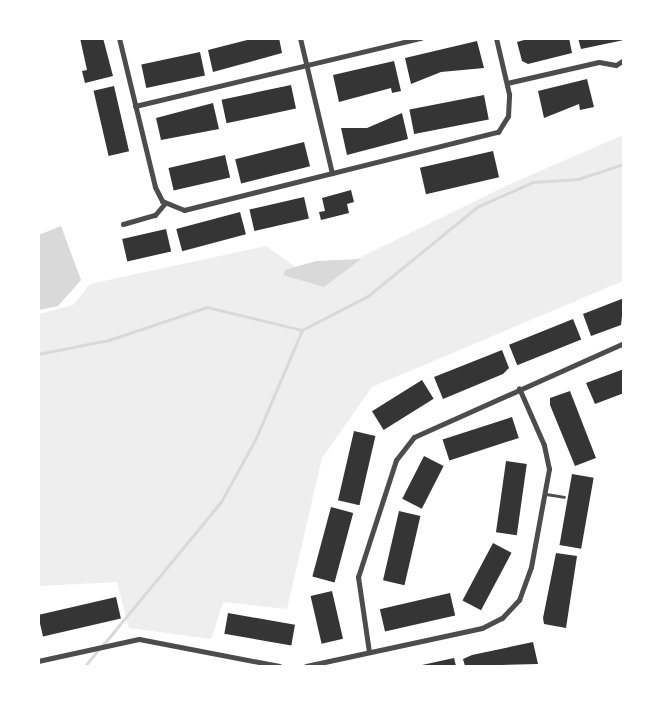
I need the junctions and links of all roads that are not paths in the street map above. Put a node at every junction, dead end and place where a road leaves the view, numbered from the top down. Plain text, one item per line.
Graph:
1 (119, 38) edge
2 (300, 38) edge
3 (421, 38) edge
4 (496, 38) edge
5 (624, 60) edge
6 (307, 65) junction
7 (507, 83) junction
8 (135, 106) junction
9 (332, 173) junction
10 (165, 203) junction
11 (123, 223) dead end
12 (624, 342) edge
13 (519, 388) junction
14 (546, 494) junction
15 (564, 497) dead end
16 (369, 652) junction
17 (38, 660) edge
18 (279, 667) edge
19 (306, 667) edge

1 - 8 street
2 - 6 street
3 - 6 street
4 - 7 street
5 - 7 street
6 - 8 street
6 - 9 street
7 - 9 street
8 - 10 street
9 - 10 street
10 - 11 street
12 - 13 street
13 - 14 street
13 - 16 street
14 - 15 lane
14 - 16 street
16 - 19 street
17 - 18 street

